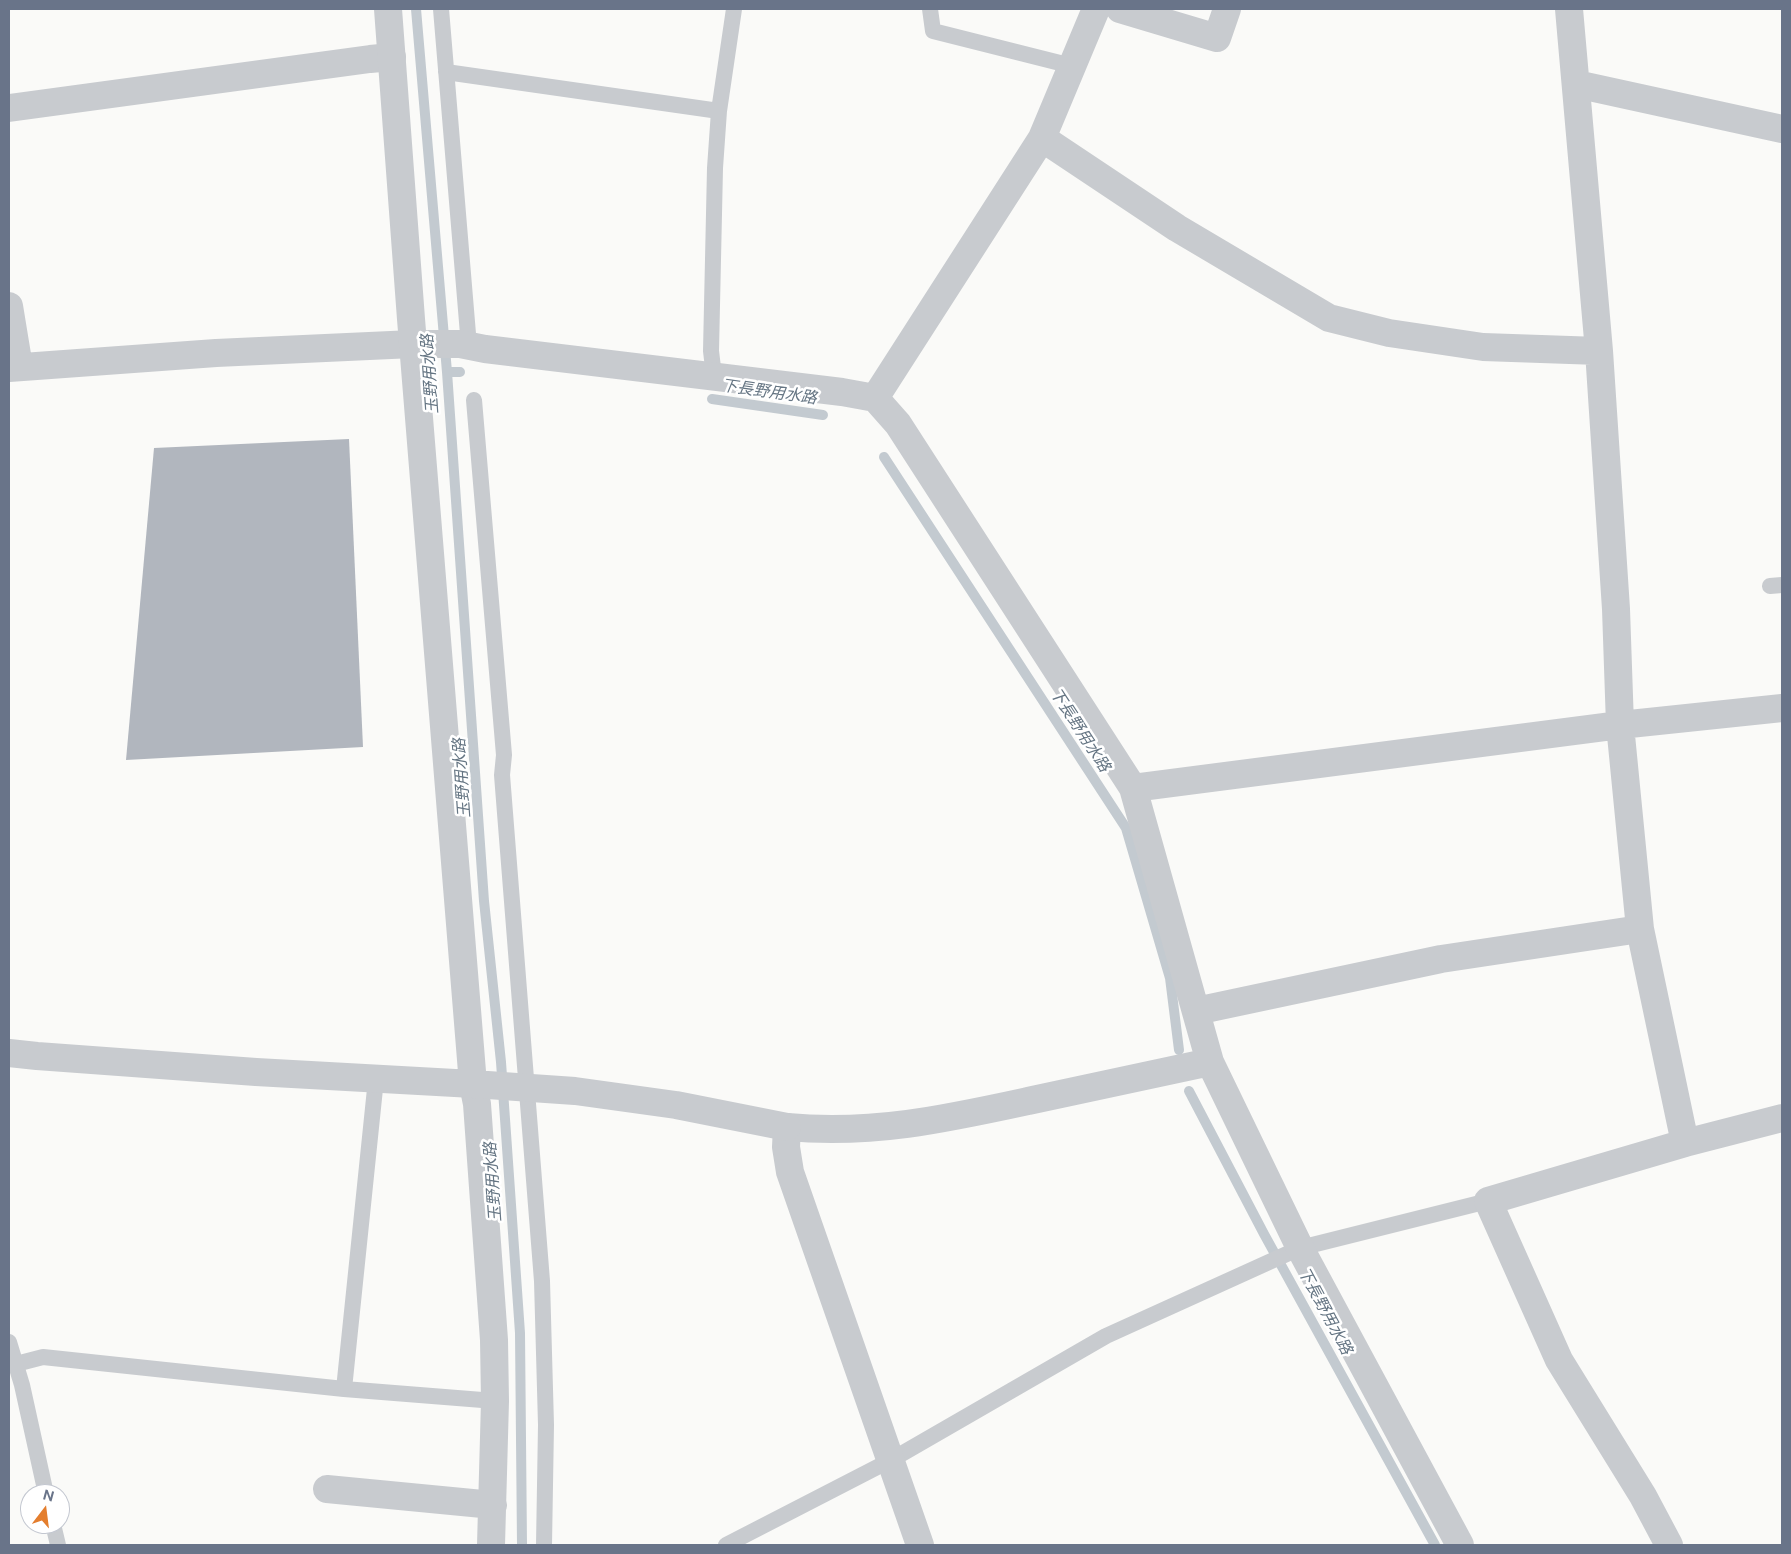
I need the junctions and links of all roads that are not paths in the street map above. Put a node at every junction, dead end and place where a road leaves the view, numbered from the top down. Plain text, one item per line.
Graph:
1 (388, 9) edge
2 (441, 9) edge
3 (734, 9) edge
4 (930, 9) edge
5 (1096, 9) edge
6 (1120, 9) edge
7 (1227, 9) edge
8 (1569, 9) edge
9 (392, 57) junction
10 (1072, 66) junction
11 (446, 72) junction
12 (1576, 84) junction
13 (9, 108) edge
14 (719, 111) junction
15 (1782, 129) edge
16 (1042, 138) junction
17 (9, 306) edge
18 (422, 344) junction
19 (464, 345) junction
20 (1598, 351) junction
21 (14, 368) edge
22 (714, 376) junction
23 (876, 398) junction
24 (474, 400) dead end
25 (1782, 708) edge
26 (1620, 725) junction
27 (1133, 788) junction
28 (1640, 929) junction
29 (1196, 1011) junction
30 (9, 1053) edge
31 (1210, 1062) junction
32 (376, 1079) junction
33 (478, 1084) junction
34 (522, 1087) junction
35 (1782, 1118) edge
36 (787, 1127) junction
37 (1684, 1143) junction
38 (1488, 1201) junction
39 (1293, 1251) junction
40 (9, 1342) edge
41 (16, 1364) junction
42 (344, 1389) junction
43 (495, 1401) junction
44 (891, 1460) junction
45 (44, 1484) edge
46 (327, 1489) dead end
47 (493, 1505) junction
48 (491, 1545) edge
49 (544, 1545) edge
50 (726, 1545) edge
51 (920, 1545) edge
52 (1460, 1545) edge
53 (1669, 1545) edge

1 - 9 street
2 - 11 lane
3 - 14 lane
4 - 10 lane
5 - 10 street
6 - 7 street
8 - 12 street
9 - 13 street
9 - 18 street
10 - 16 street
11 - 14 lane
11 - 19 lane
12 - 15 street
12 - 20 street
14 - 22 lane
16 - 20 street
16 - 23 street
17 - 21 street
18 - 19 street
18 - 21 street
18 - 33 street
19 - 22 street
20 - 26 street
22 - 23 street
23 - 27 street
24 - 34 lane
25 - 26 street
26 - 27 street
26 - 28 street
27 - 29 street
28 - 29 street
28 - 37 street
29 - 31 street
30 - 32 street
31 - 36 street
31 - 39 street
32 - 33 street
32 - 42 lane
33 - 34 street
33 - 43 street
34 - 36 street
34 - 49 lane
35 - 37 street
36 - 44 street
37 - 38 street
38 - 39 lane
38 - 53 street
39 - 44 lane
39 - 52 street
40 - 41 lane
41 - 42 lane
41 - 45 lane
42 - 43 lane
43 - 47 street
44 - 50 lane
44 - 51 street
46 - 47 street
47 - 48 street

